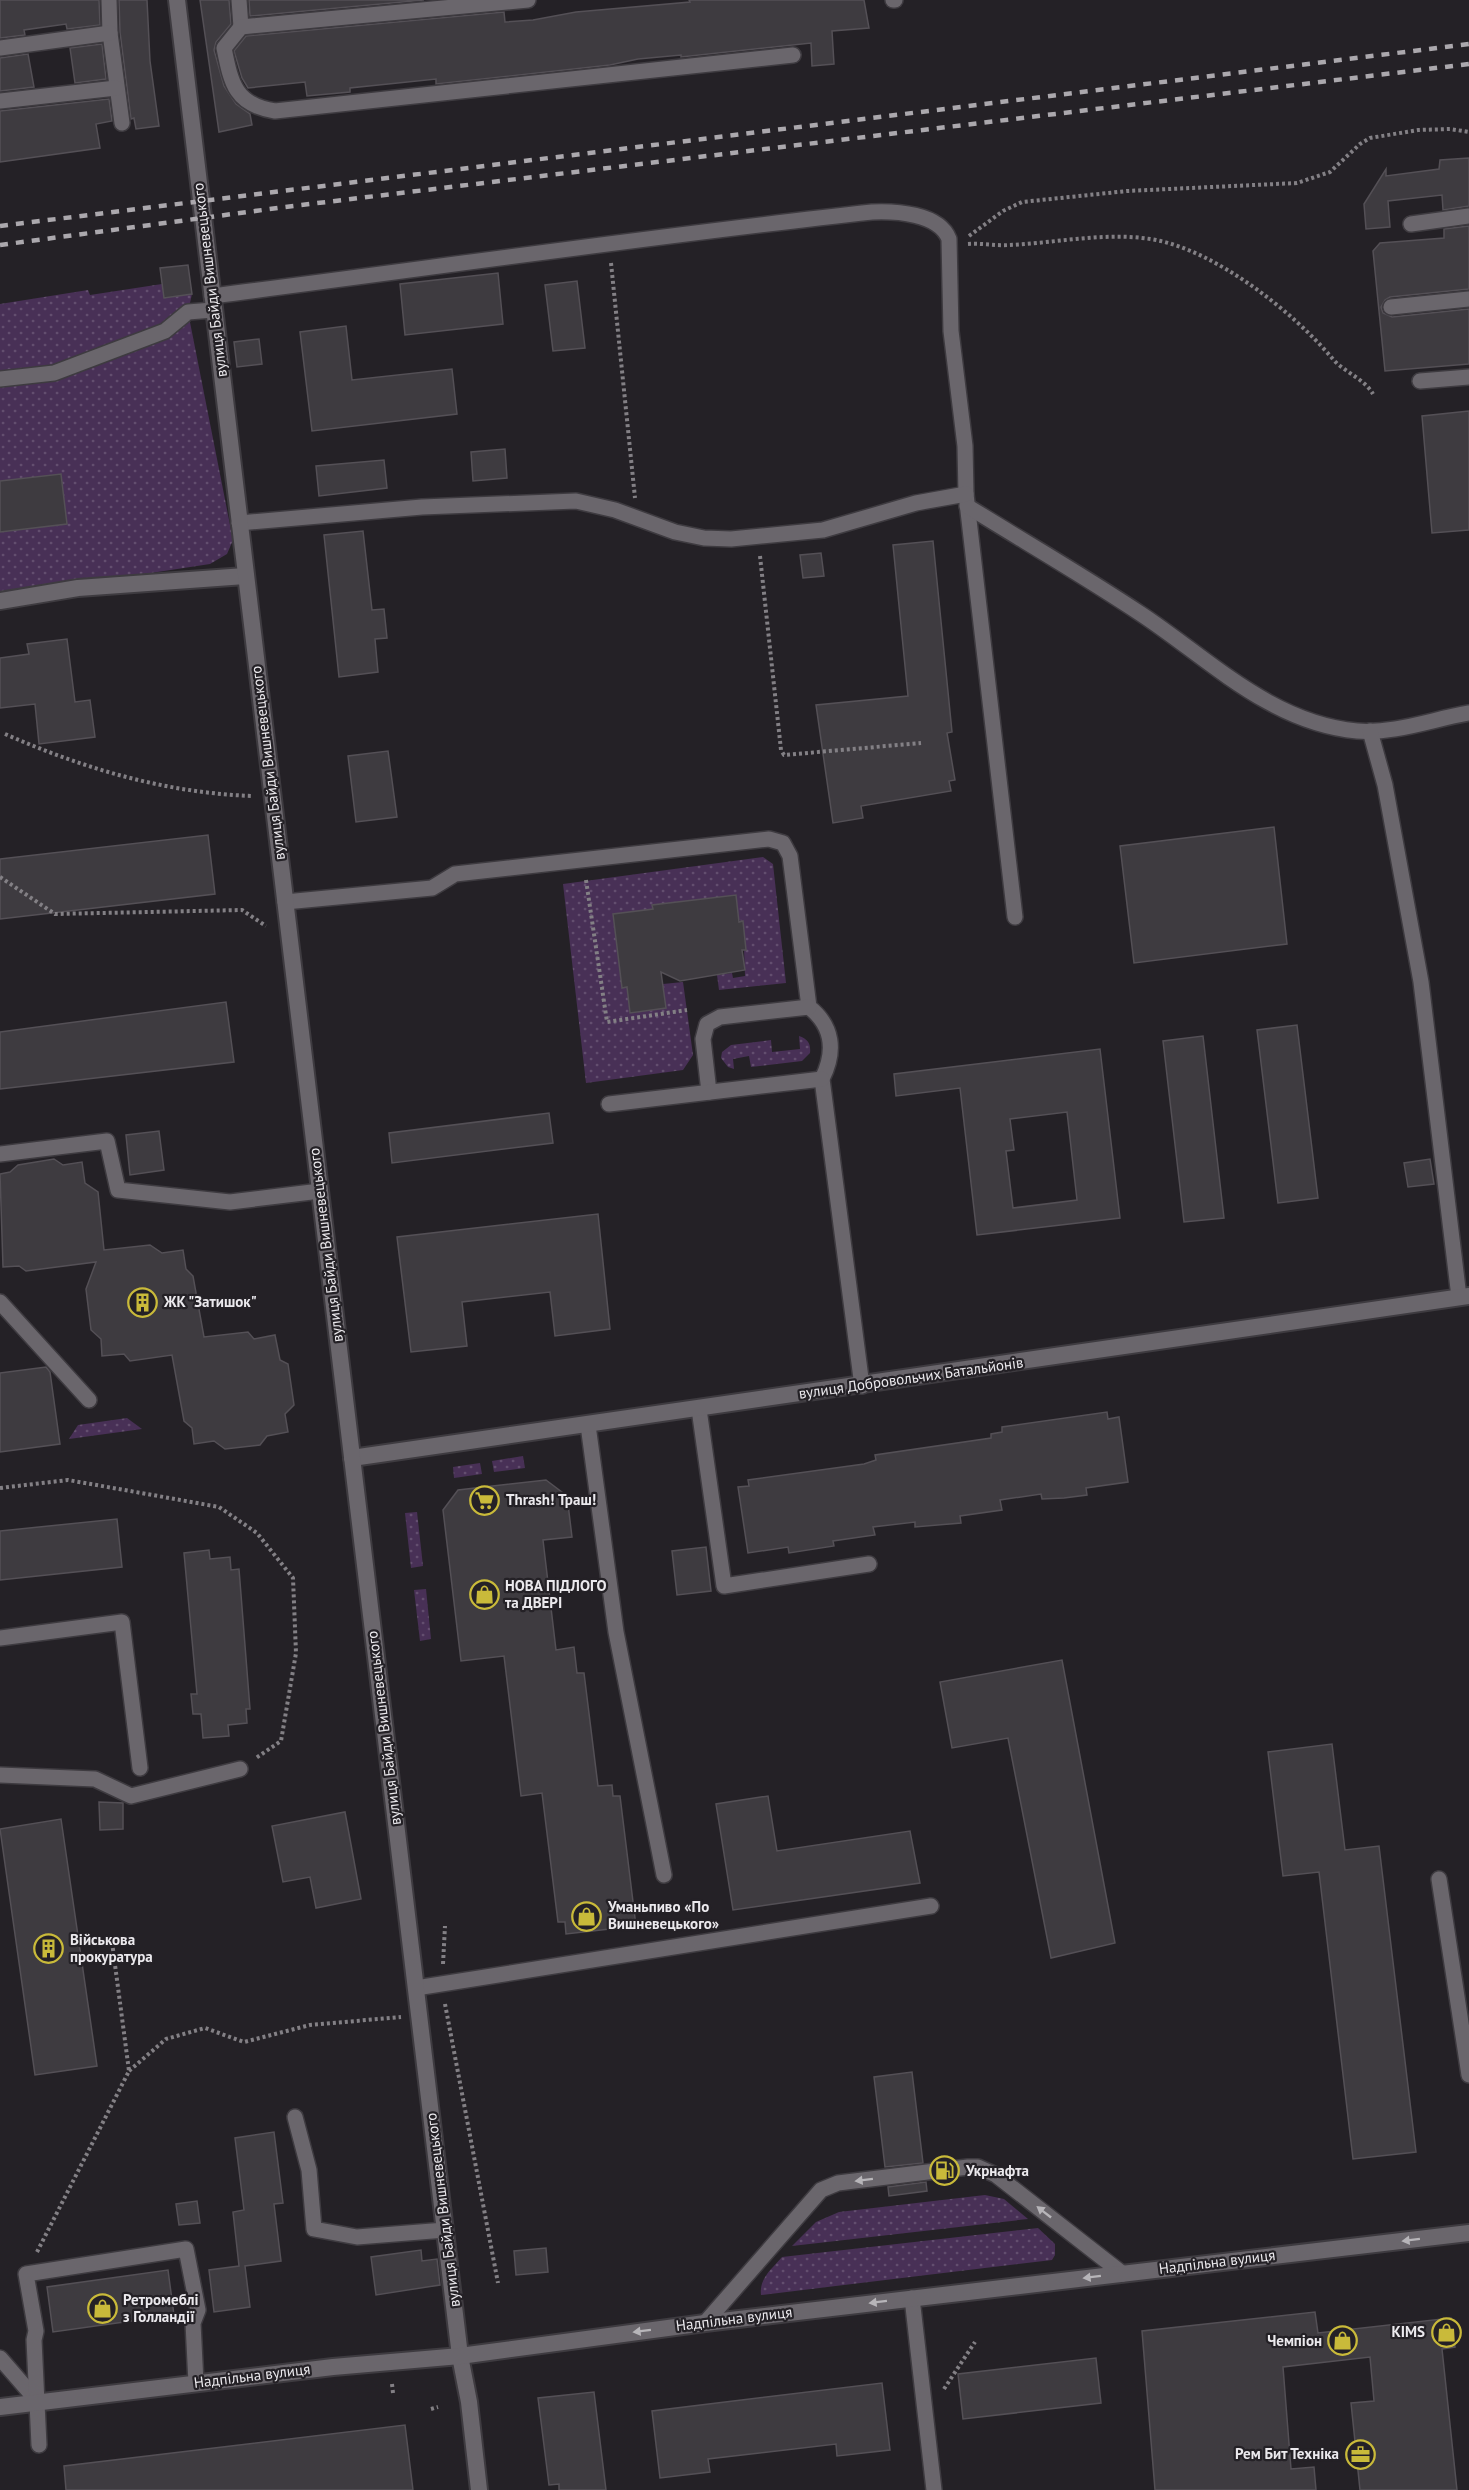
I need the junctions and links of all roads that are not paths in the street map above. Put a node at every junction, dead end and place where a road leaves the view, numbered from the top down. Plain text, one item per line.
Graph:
1 (109, 0) edge
2 (177, 0) edge
3 (239, 0) edge
4 (528, 0) edge
5 (241, 27) junction
6 (110, 33) junction
7 (0, 48) edge
8 (793, 55) dead end
9 (116, 88) junction
10 (0, 101) edge
11 (122, 123) dead end
12 (1469, 216) edge
13 (1411, 224) dead end
14 (1469, 299) edge
15 (212, 303) junction
16 (1391, 307) dead end
17 (1469, 377) edge
18 (0, 379) edge
19 (1420, 381) dead end
20 (966, 500) junction
21 (239, 523) junction
22 (245, 576) junction
23 (0, 601) edge
24 (1469, 713) edge
25 (1370, 731) junction
26 (285, 903) junction
27 (1016, 917) dead end
28 (809, 1007) junction
29 (822, 1079) junction
30 (709, 1092) junction
31 (609, 1104) dead end
32 (0, 1154) edge
33 (320, 1191) junction
34 (1464, 1297) edge
35 (0, 1302) edge
36 (862, 1386) junction
37 (89, 1400) dead end
38 (699, 1409) junction
39 (588, 1425) junction
40 (352, 1458) junction
41 (869, 1564) dead end
42 (0, 1638) edge
43 (140, 1767) dead end
44 (240, 1769) road end
45 (0, 1775) edge
46 (663, 1875) dead end
47 (1439, 1879) dead end
48 (931, 1906) dead end
49 (416, 1988) junction
50 (1469, 2074) edge
51 (295, 2117) dead end
52 (445, 2230) junction
53 (1469, 2233) edge
54 (1123, 2274) junction
55 (912, 2298) junction
56 (705, 2323) junction
57 (460, 2356) junction
58 (0, 2358) edge
59 (195, 2383) junction
60 (39, 2403) junction
61 (0, 2407) edge
62 (39, 2445) dead end
63 (479, 2490) edge
64 (934, 2490) edge

1 - 6 lane
2 - 15 street, вулиця Байди Вишневецького
3 - 5 lane
4 - 5 lane
5 - 8 lane
6 - 7 lane
6 - 9 lane
9 - 10 lane
9 - 11 lane
12 - 13 lane
14 - 16 lane
15 - 18 lane
15 - 20 lane
15 - 21 street, вулиця Байди Вишневецького
17 - 19 lane
20 - 21 lane
20 - 25 lane
20 - 27 lane
21 - 22 street, вулиця Байди Вишневецького
22 - 23 street
22 - 26 street, вулиця Байди Вишневецького
24 - 25 lane
25 - 34 lane
26 - 28 lane
26 - 33 street, вулиця Байди Вишневецького
28 - 29 lane
28 - 30 lane
29 - 30 lane
29 - 36 lane
30 - 31 lane
32 - 33 lane
33 - 40 street, вулиця Байди Вишневецького
34 - 36 street, вулиця Добровольчих Батальйонів
35 - 37 lane
36 - 38 street, вулиця Добровольчих Батальйонів
38 - 39 street, вулиця Добровольчих Батальйонів
38 - 41 lane
39 - 40 street, вулиця Добровольчих Батальйонів
39 - 46 lane
40 - 49 street, вулиця Байди Вишневецького
42 - 43 lane
44 - 45 lane
47 - 50 lane
48 - 49 lane
49 - 52 street, вулиця Байди Вишневецького
51 - 52 lane
52 - 57 street, вулиця Байди Вишневецького
53 -> 54 street, Надпільна вулиця
54 -> 55 street, Надпільна вулиця
54 -> 56 lane
55 -> 56 street, Надпільна вулиця
55 - 64 lane
56 -> 57 street, Надпільна вулиця
57 - 59 street, Надпільна вулиця
57 - 63 street, вулиця Байди Вишневецького
58 - 60 lane
59 - 60 street, Надпільна вулиця
59 - 60 lane
60 - 61 street, Надпільна вулиця
60 - 62 lane

